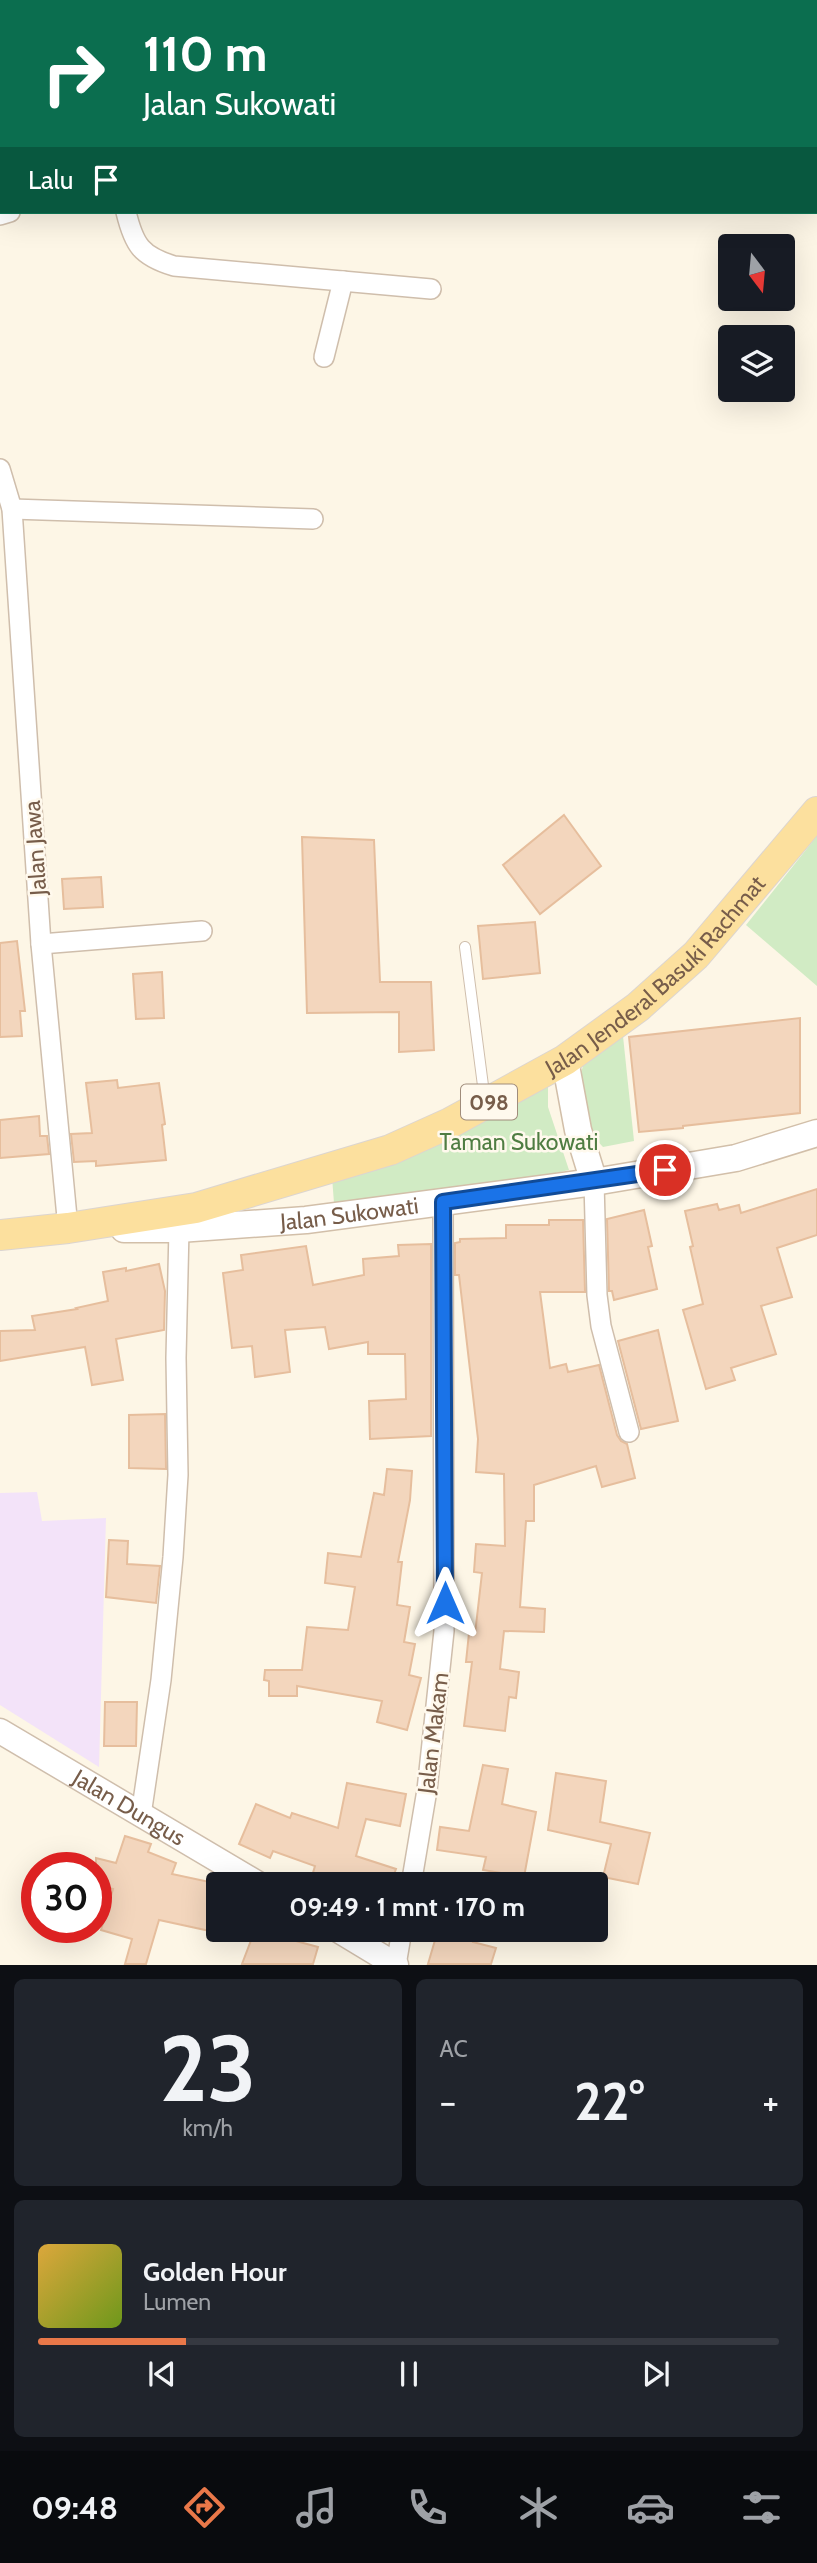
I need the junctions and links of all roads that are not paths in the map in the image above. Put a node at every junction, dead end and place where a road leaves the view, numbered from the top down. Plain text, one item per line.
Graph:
1 (126, 214) edge
2 (343, 281) junction
3 (431, 289) dead end
4 (324, 357) dead end
5 (0, 469) edge
6 (12, 509) junction
7 (313, 519) dead end
8 (817, 812) edge
9 (202, 931) dead end
10 (41, 944) junction
11 (464, 947) dead end
12 (565, 1060) junction
13 (486, 1104) junction
14 (817, 1133) edge
15 (594, 1182) junction
16 (443, 1202) junction
17 (68, 1228) junction
18 (179, 1229) junction
19 (0, 1235) edge
20 (629, 1432) dead end
21 (0, 1731) edge
22 (141, 1815) junction
23 (238, 1872) edge
24 (413, 1872) edge
25 (358, 1942) edge
26 (400, 1942) edge
27 (396, 1965) edge

1 - 2 street
2 - 3 street
2 - 4 street
5 - 6 street, Jalan Jawa
6 - 7 street
6 - 10 street, Jalan Jawa
8 - 12 main road, Jalan Jenderal Basuki Rachmat / 098
9 - 10 street
10 - 17 street, Jalan Jawa
11 - 13 lane
12 - 13 main road, Jalan Jenderal Basuki Rachmat / 098
12 - 15 main road
13 - 17 main road, Jalan Jenderal Basuki Rachmat / 098
14 - 15 main road, Jalan Sukowati
15 - 16 main road, Jalan Sukowati
15 - 20 street
16 - 18 main road, Jalan Sukowati
16 - 24 street, Jalan Makam
17 - 18 main road, Jalan Sukowati
17 - 19 main road, Jalan Sukowati
18 - 22 street
21 - 22 street, Jalan Dungus
22 - 23 street, Jalan Dungus
25 - 27 street
26 - 27 street

